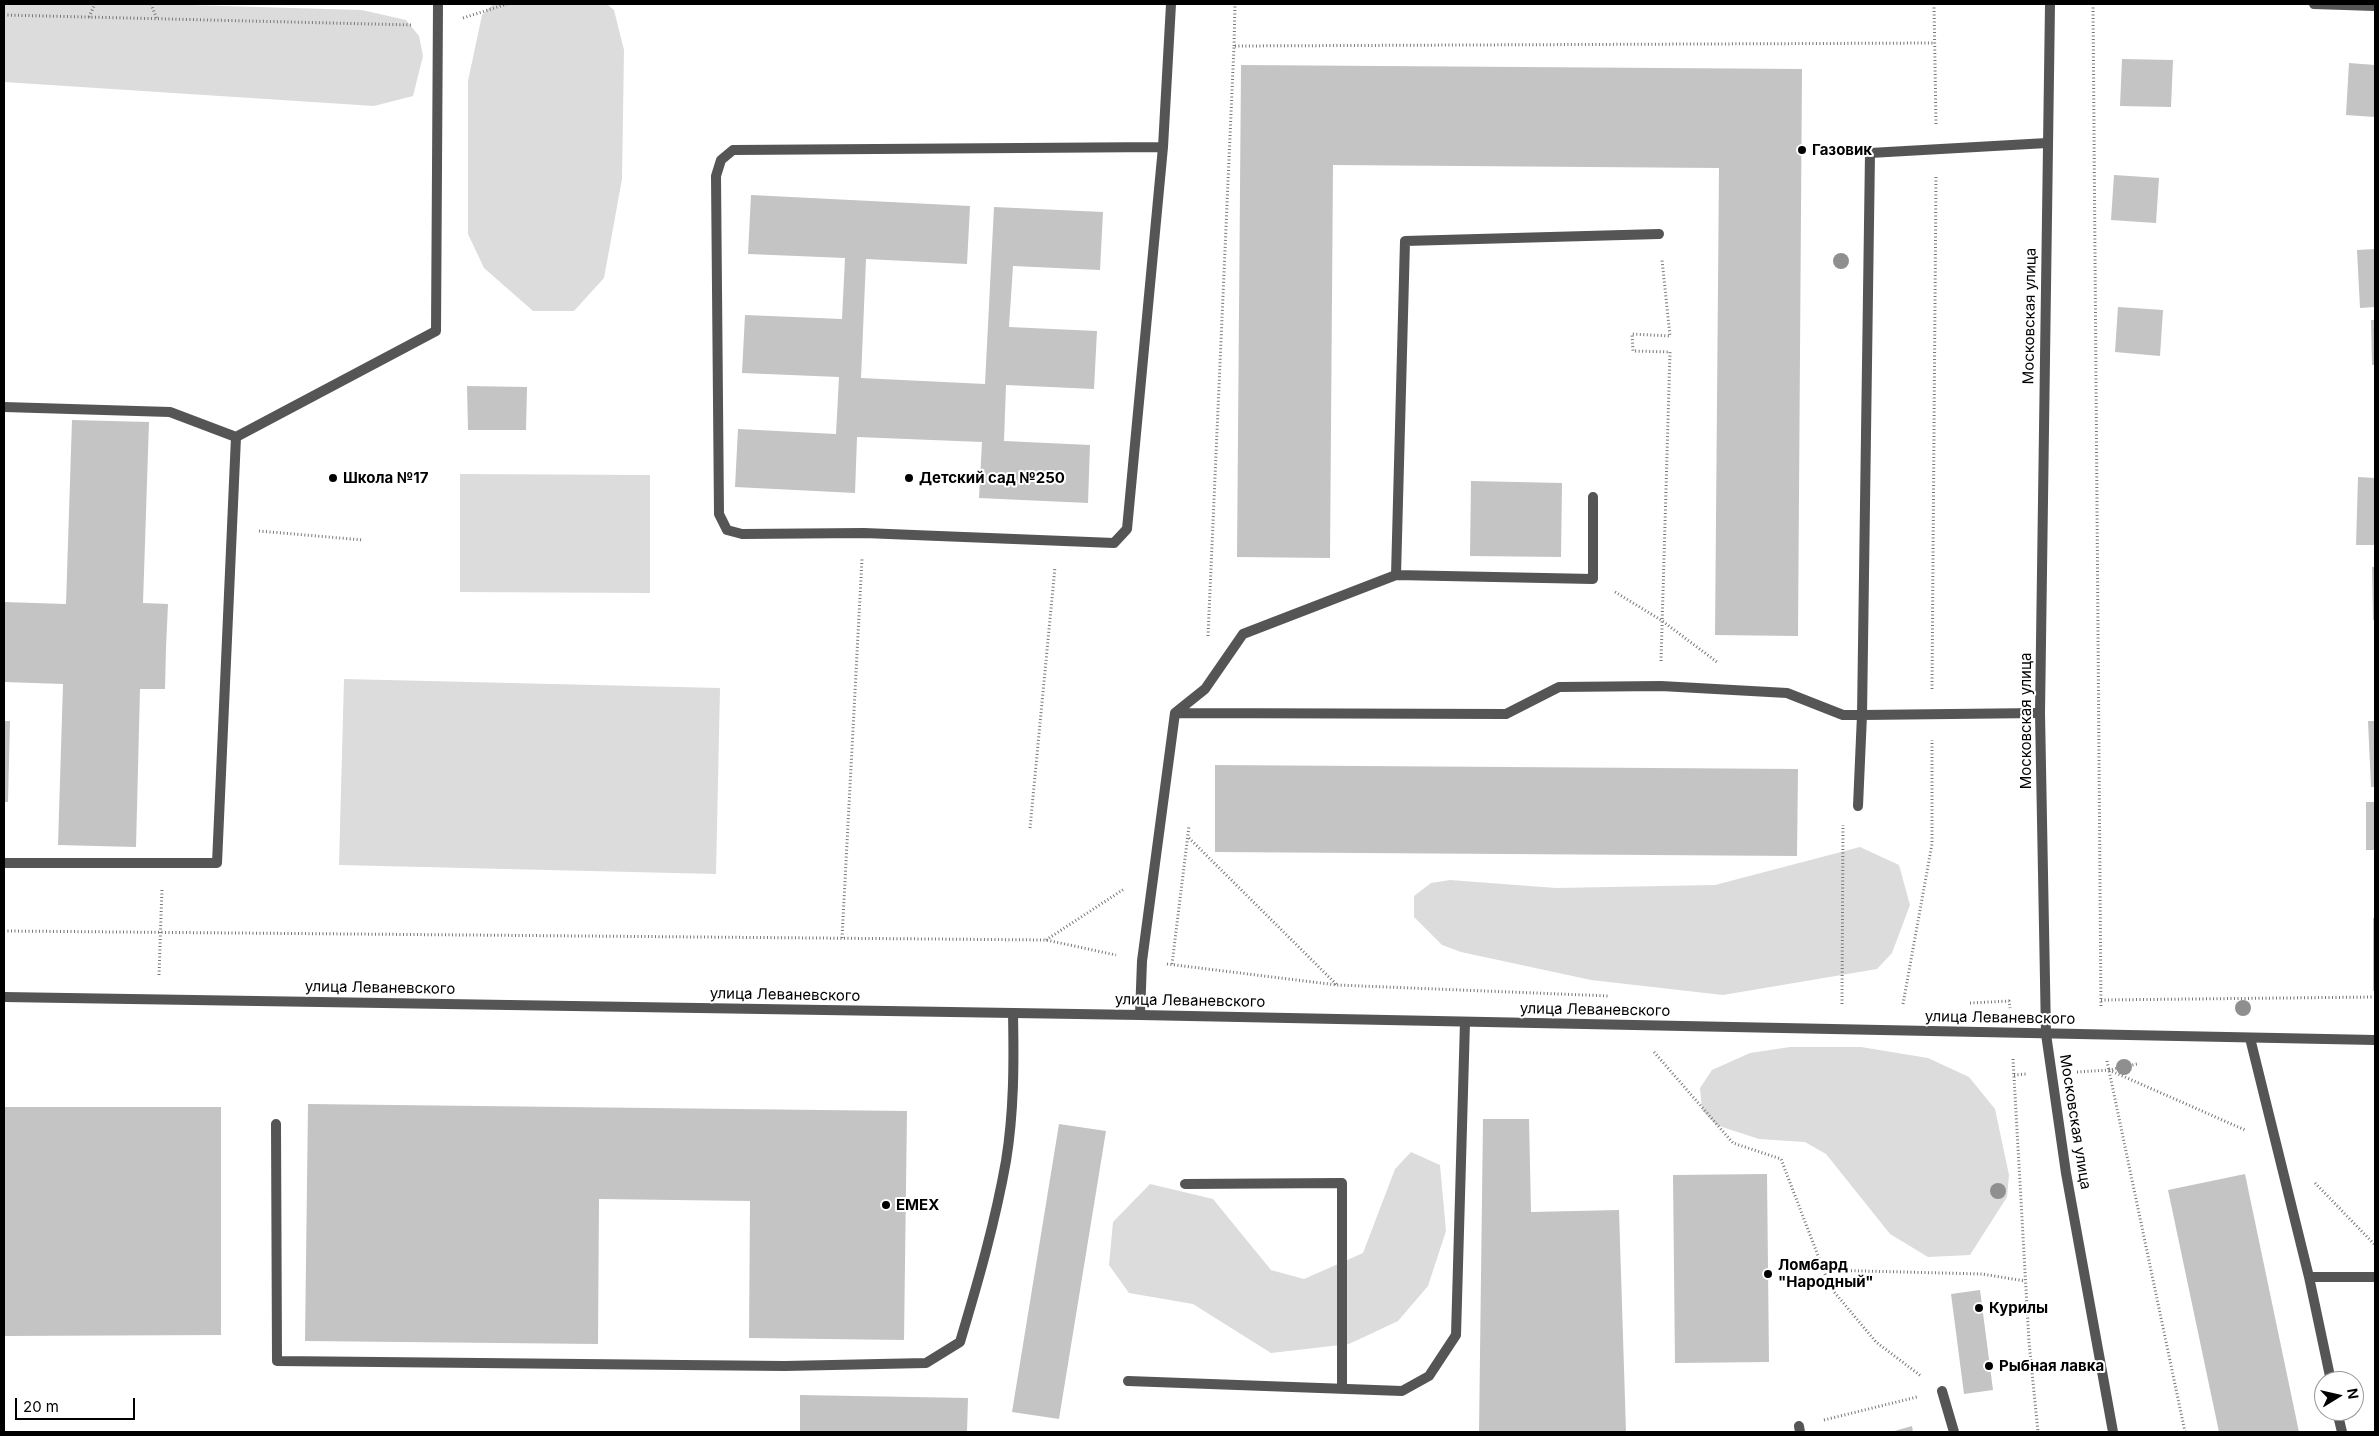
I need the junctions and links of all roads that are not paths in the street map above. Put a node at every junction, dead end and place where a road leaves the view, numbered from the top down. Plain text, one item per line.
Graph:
1 (438, 4) edge
2 (1172, 4) edge
3 (2050, 4) edge
4 (2314, 4) edge
5 (2375, 6) edge
6 (2047, 143) junction
7 (1163, 147) junction
8 (1659, 234) road end
9 (4, 406) edge
10 (236, 437) junction
11 (1592, 497) dead end
12 (1396, 575) junction
13 (1175, 713) junction
14 (2040, 713) junction
15 (1862, 714) junction
16 (1858, 806) dead end
17 (4, 863) edge
18 (4, 997) edge
19 (1013, 1013) junction
20 (1140, 1015) junction
21 (1465, 1022) junction
22 (2046, 1034) junction
23 (2250, 1038) junction
24 (2375, 1040) edge
25 (276, 1124) dead end
26 (1185, 1184) dead end
27 (2309, 1277) junction
28 (2375, 1277) edge
29 (2329, 1371) edge
30 (1128, 1381) dead end
31 (1342, 1389) junction
32 (1942, 1391) road end
33 (1954, 1432) edge
34 (2113, 1432) edge

1 - 10 street
2 - 7 street
3 - 6 street, Московская улица
4 - 5 street
6 - 14 street, Московская улица
6 - 15 street
7 - 7 street
8 - 12 street
9 - 10 street
10 - 17 street
11 - 12 street
12 - 13 street
13 - 15 street
13 - 20 street
14 - 15 street
14 - 22 street, Московская улица
15 - 16 street
18 - 19 street, улица Леваневского
19 - 20 street, улица Леваневского
19 - 25 street
20 - 21 street, улица Леваневского
21 - 22 street, улица Леваневского
21 - 31 street
22 - 23 street, улица Леваневского
22 - 34 street, Московская улица
23 - 24 street, улица Леваневского
23 - 27 street
26 - 31 street
27 - 28 street
27 - 29 street
30 - 31 street
32 - 33 street

